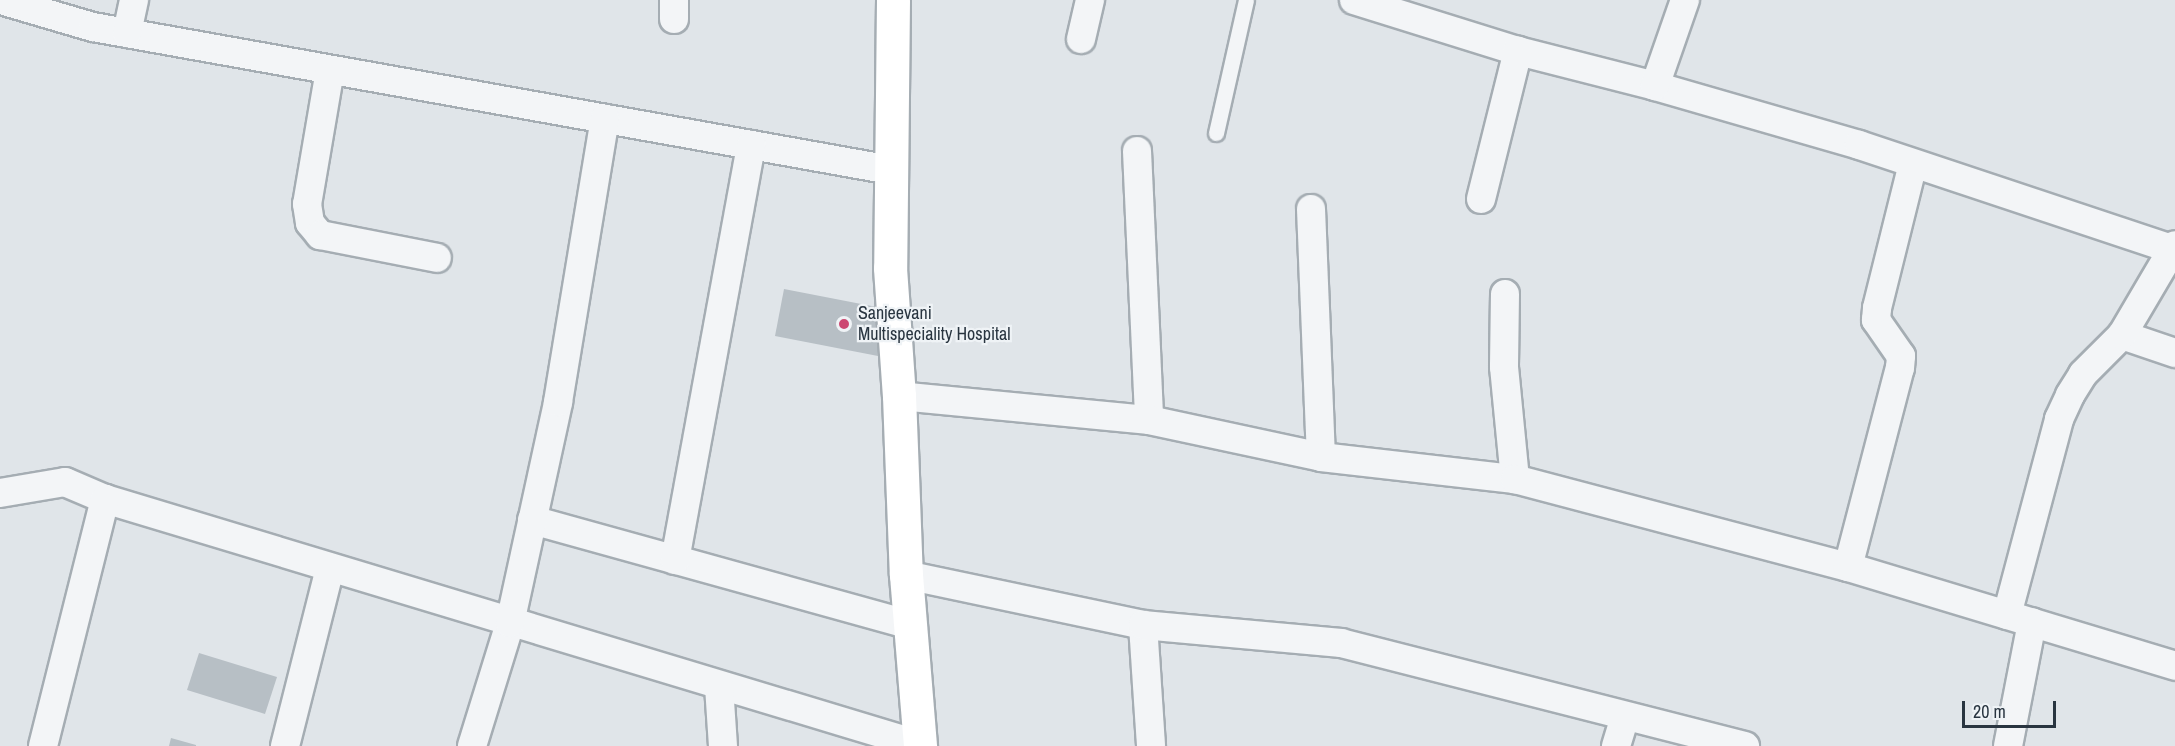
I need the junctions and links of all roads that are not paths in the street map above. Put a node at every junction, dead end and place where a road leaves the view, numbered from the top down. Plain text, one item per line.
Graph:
1 (1, 0) edge
2 (134, 0) edge
3 (893, 0) edge
4 (1090, 0) edge
5 (1246, 0) edge
6 (1354, 0) edge
7 (1685, 0) edge
8 (128, 33) junction
9 (1081, 39) dead end
10 (1518, 51) junction
11 (330, 70) junction
12 (1655, 86) junction
13 (605, 118) junction
14 (1216, 133) dead end
15 (751, 145) junction
16 (1137, 152) dead end
17 (1913, 164) junction
18 (891, 170) junction
19 (1481, 199) dead end
20 (1311, 209) dead end
21 (2173, 247) edge
22 (437, 258) dead end
23 (1505, 294) dead end
24 (2122, 335) junction
25 (2175, 353) edge
26 (899, 396) junction
27 (1149, 420) junction
28 (1321, 457) junction
29 (1515, 478) junction
30 (0, 493) edge
31 (105, 499) junction
32 (532, 520) junction
33 (675, 560) junction
34 (1848, 567) junction
35 (330, 568) junction
36 (906, 575) junction
37 (2019, 618) junction
38 (510, 623) junction
39 (910, 625) junction
40 (1143, 625) junction
41 (2175, 666) edge
42 (719, 686) junction
43 (1625, 716) junction
44 (43, 746) edge
45 (285, 746) edge
46 (472, 746) edge
47 (723, 746) edge
48 (920, 746) edge
49 (1151, 746) edge
50 (1616, 746) edge
51 (1745, 746) edge
52 (2008, 746) edge

1 - 8 street
2 - 8 street
3 - 18 street
4 - 9 street
5 - 14 lane
6 - 10 street
7 - 12 street
8 - 11 street
10 - 12 street
10 - 19 street
11 - 13 street
11 - 22 street
12 - 17 street
13 - 15 street
13 - 32 street
15 - 18 street
15 - 33 street
16 - 27 street
17 - 21 street
17 - 34 street
18 - 26 street
20 - 28 street
21 - 24 street
23 - 29 street
24 - 25 street
24 - 37 street
26 - 27 street
26 - 36 street
27 - 28 street
28 - 29 street
29 - 34 street
30 - 31 street
31 - 35 street
31 - 44 street
32 - 33 street
32 - 38 street
33 - 39 street
34 - 37 street
35 - 38 street
35 - 45 street
36 - 39 street
36 - 40 street
37 - 41 street
37 - 52 street
38 - 42 street
38 - 46 street
39 - 48 street
40 - 43 street
40 - 49 street
42 - 47 street
42 - 48 street
43 - 50 street
43 - 51 street

